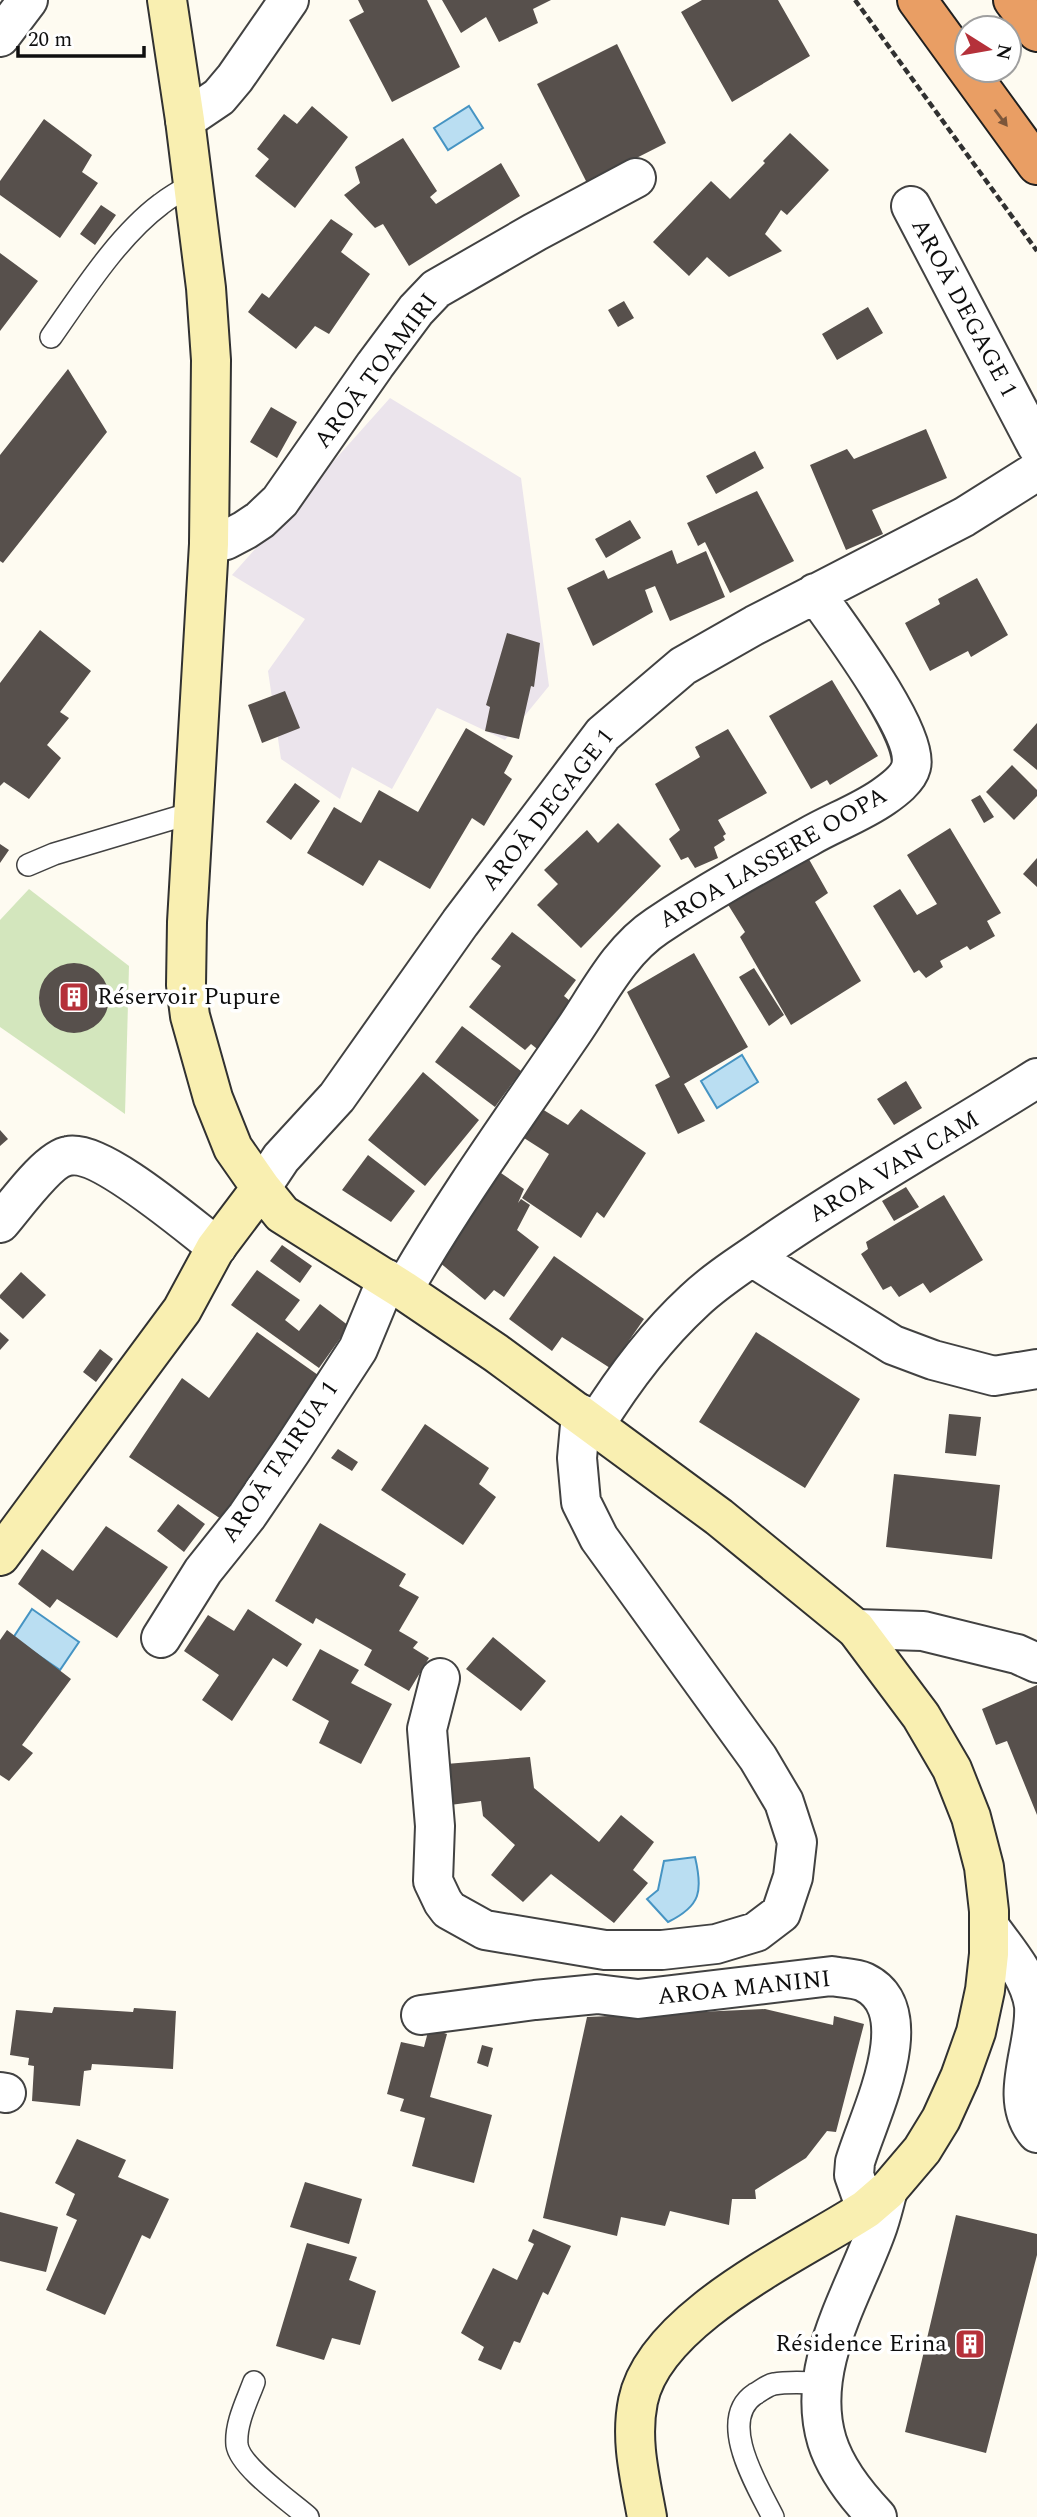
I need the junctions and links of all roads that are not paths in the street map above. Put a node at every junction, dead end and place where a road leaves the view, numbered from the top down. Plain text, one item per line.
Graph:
1 (27, 0) edge
2 (167, 0) edge
3 (289, 0) edge
4 (917, 0) edge
5 (1013, 0) edge
6 (1037, 32) edge
7 (0, 37) edge
8 (186, 120) junction
9 (1037, 165) edge
10 (636, 178) dead end
11 (193, 184) junction
12 (911, 206) dead end
13 (51, 337) dead end
14 (1037, 446) edge
15 (1037, 471) edge
16 (209, 544) junction
17 (815, 593) junction
18 (195, 812) junction
19 (28, 865) dead end
20 (1037, 1078) edge
21 (261, 1188) junction
22 (0, 1223) edge
23 (217, 1247) junction
24 (752, 1257) junction
25 (395, 1285) junction
26 (1037, 1368) edge
27 (588, 1420) junction
28 (0, 1556) edge
29 (856, 1629) junction
30 (161, 1638) dead end
31 (1037, 1663) edge
32 (439, 1678) dead end
33 (989, 1926) junction
34 (421, 2015) dead end
35 (1037, 2133) edge
36 (877, 2200) junction
37 (254, 2382) dead end
38 (822, 2384) junction
39 (308, 2517) edge
40 (647, 2517) edge
41 (774, 2517) edge
42 (877, 2517) edge

1 - 7 street
2 - 8 street
3 - 8 street
4 -> 9 highway
5 - 6 highway
8 - 11 street
10 - 16 street, AROĀ TOAMIRI
11 - 13 lane
11 - 16 street
12 - 14 street, AROĀ DEGAGE 1
15 - 17 street, AROĀ DEGAGE 1
16 - 18 street
17 - 21 street, AROĀ DEGAGE 1
17 - 25 street, AROA LASSERE OOPA
18 - 19 lane
18 - 21 street
20 - 24 street, AROA VAN CAM
21 - 23 street
21 - 25 street
22 - 23 street
23 - 28 street
24 - 26 street
24 - 27 street, AROA VAN CAM
25 - 27 street
25 - 30 street, AROĀ TAIRUA 1
27 - 29 street
27 - 32 street
29 - 31 street
29 - 33 street
33 - 35 street
33 - 36 street
34 - 36 street, AROA MANINI
36 - 38 street
36 - 40 street
37 - 39 lane
38 - 41 lane
38 - 42 street

